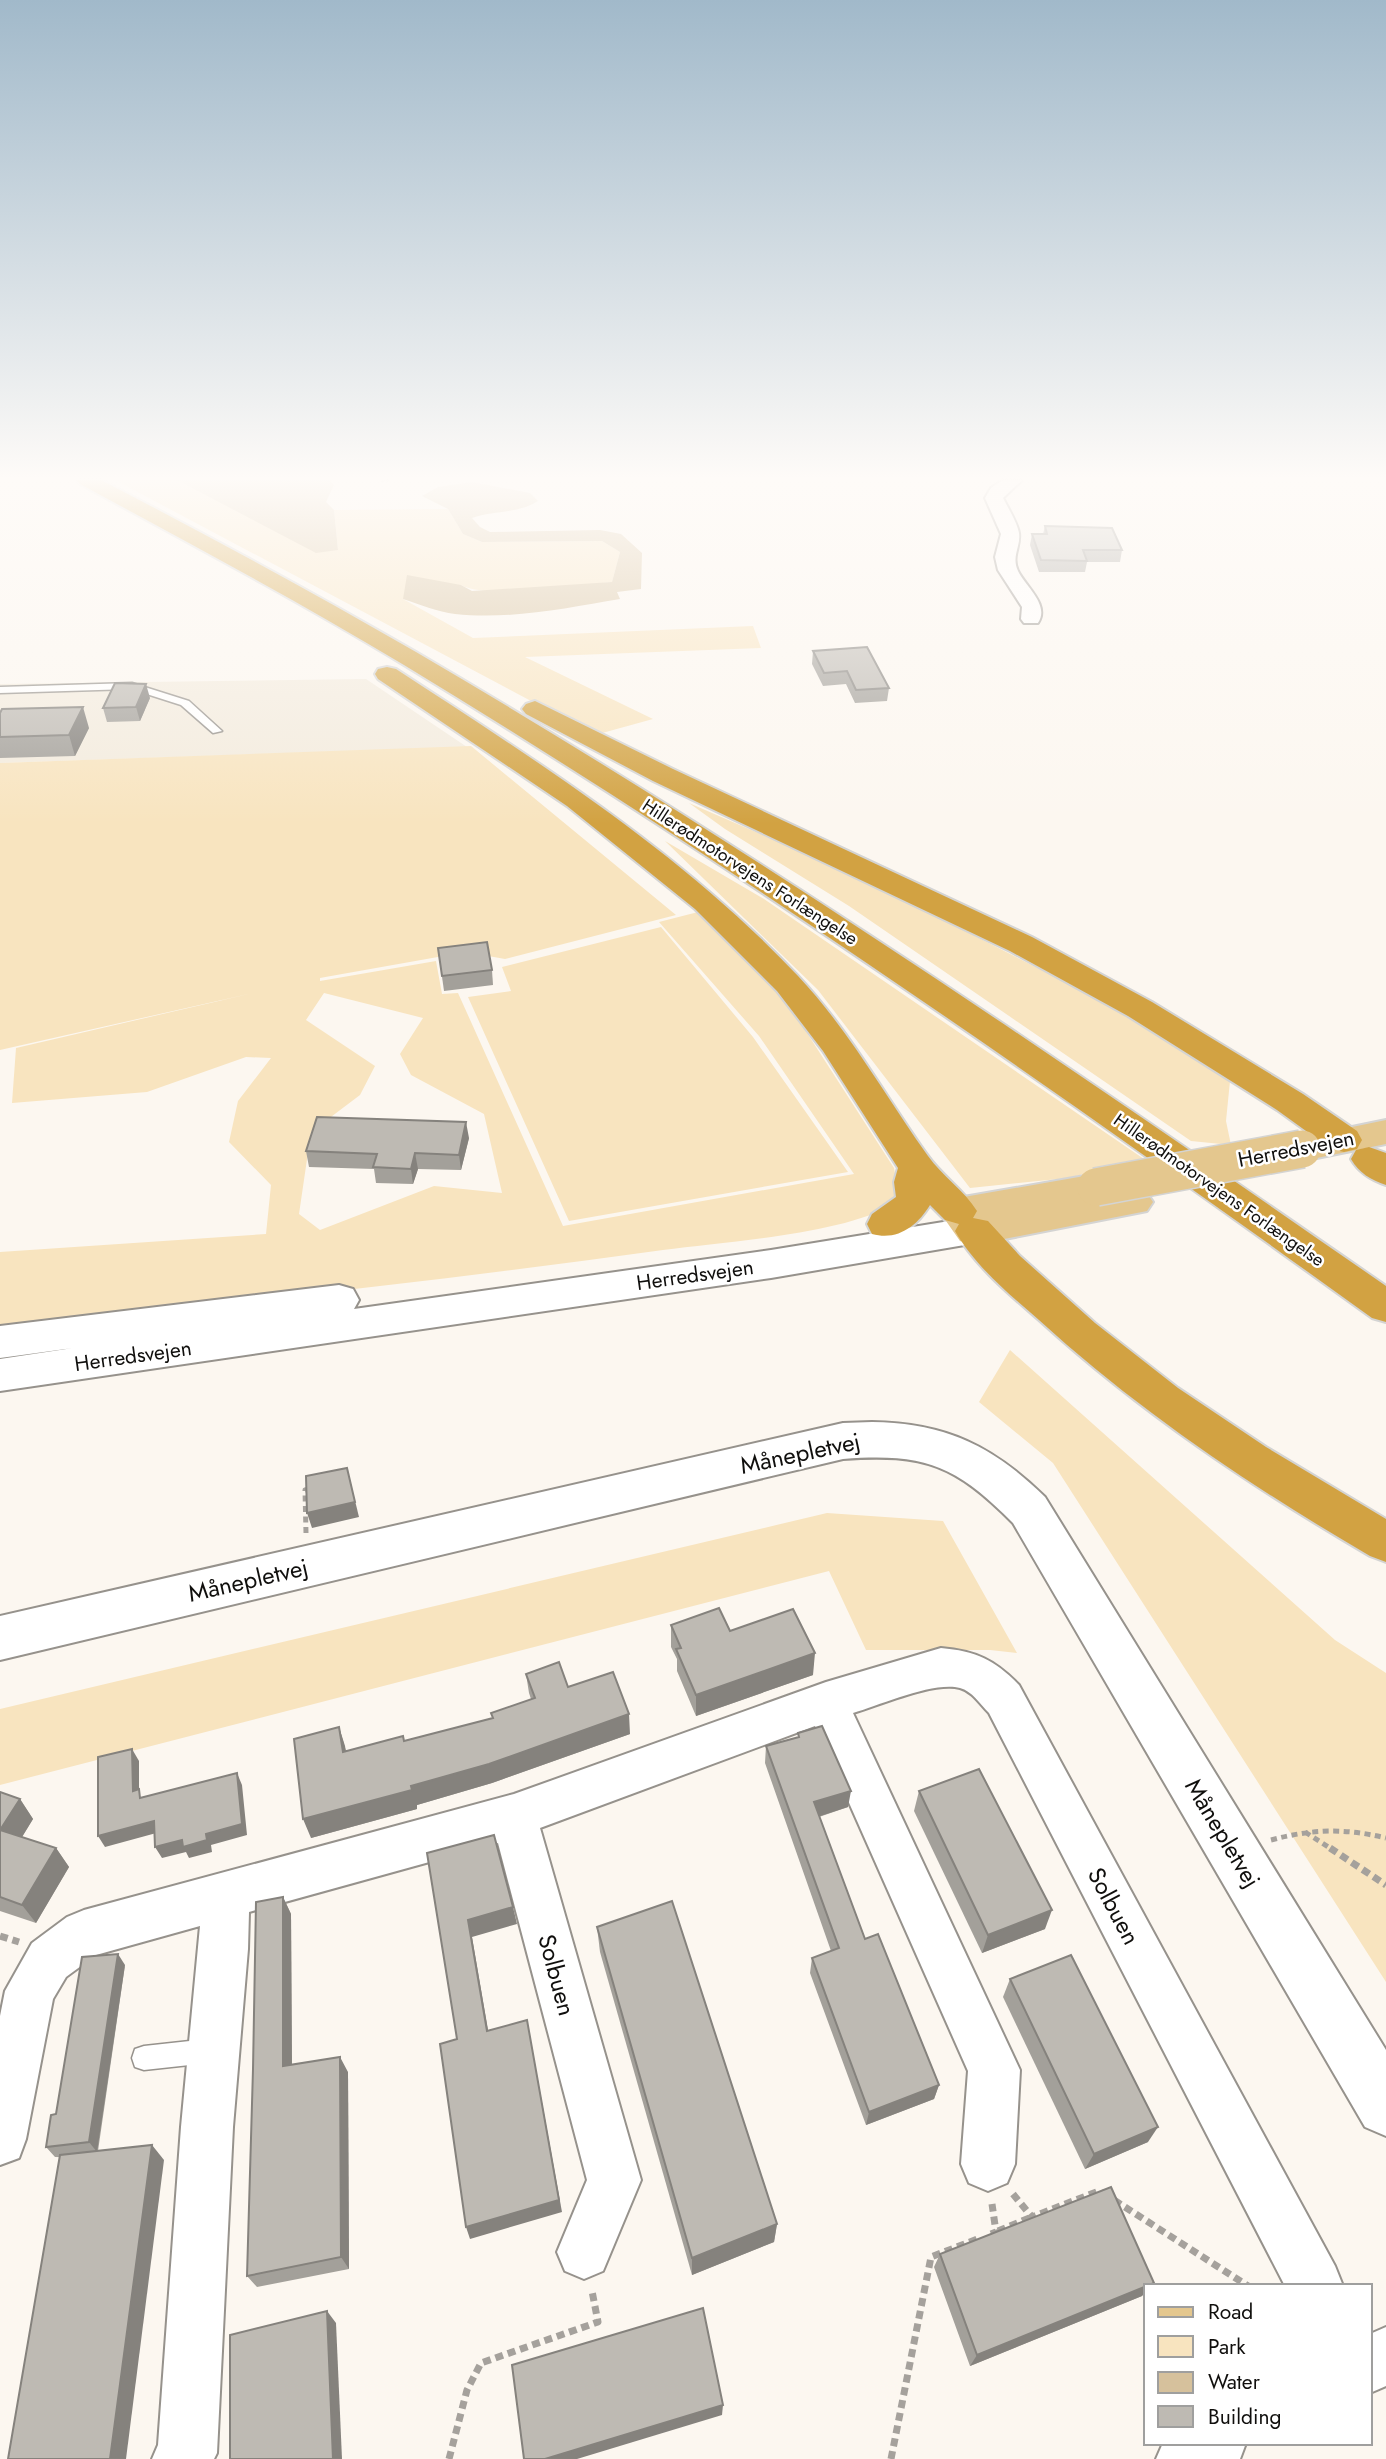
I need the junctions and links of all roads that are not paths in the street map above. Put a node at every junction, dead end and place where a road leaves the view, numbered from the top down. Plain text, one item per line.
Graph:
1 (268, 595) edge
2 (297, 595) edge
3 (326, 595) edge
4 (1024, 595) edge
5 (1031, 619) dead end
6 (0, 690) edge
7 (217, 730) dead end
8 (1356, 1153) edge
9 (917, 1168) junction
10 (966, 1221) junction
11 (886, 1224) junction
12 (1386, 1307) edge
13 (0, 1342) edge
14 (0, 1375) edge
15 (1386, 1542) edge
16 (0, 1638) edge
17 (826, 1703) junction
18 (514, 1816) junction
19 (225, 1894) junction
20 (214, 2051) junction
21 (144, 2058) dead end
22 (1386, 2106) edge
23 (0, 2139) edge
24 (988, 2164) road end
25 (584, 2252) road end
26 (1314, 2284) edge
27 (1213, 2445) edge
28 (182, 2459) edge
29 (1186, 2459) edge

1 - 9 highway
2 - 12 highway, Hillerødmotorvejens Forlængelse
3 - 8 highway
4 - 5 street
6 - 7 lane
8 - 10 main road, Herredsvejen
8 - 10 main road, Herredsvejen, bridge
9 - 10 highway
9 - 11 highway
10 - 11 street, Herredsvejen
10 - 14 street, Herredsvejen
10 - 15 highway
11 - 13 street, Herredsvejen
16 - 22 street, Månepletvej
17 - 18 street, Solbuen
17 - 24 street
17 - 26 street, Solbuen
18 - 19 street, Solbuen
18 - 25 street, Solbuen
19 - 20 street
19 - 23 street, Solbuen
20 - 21 lane
20 - 28 street
27 - 29 street

